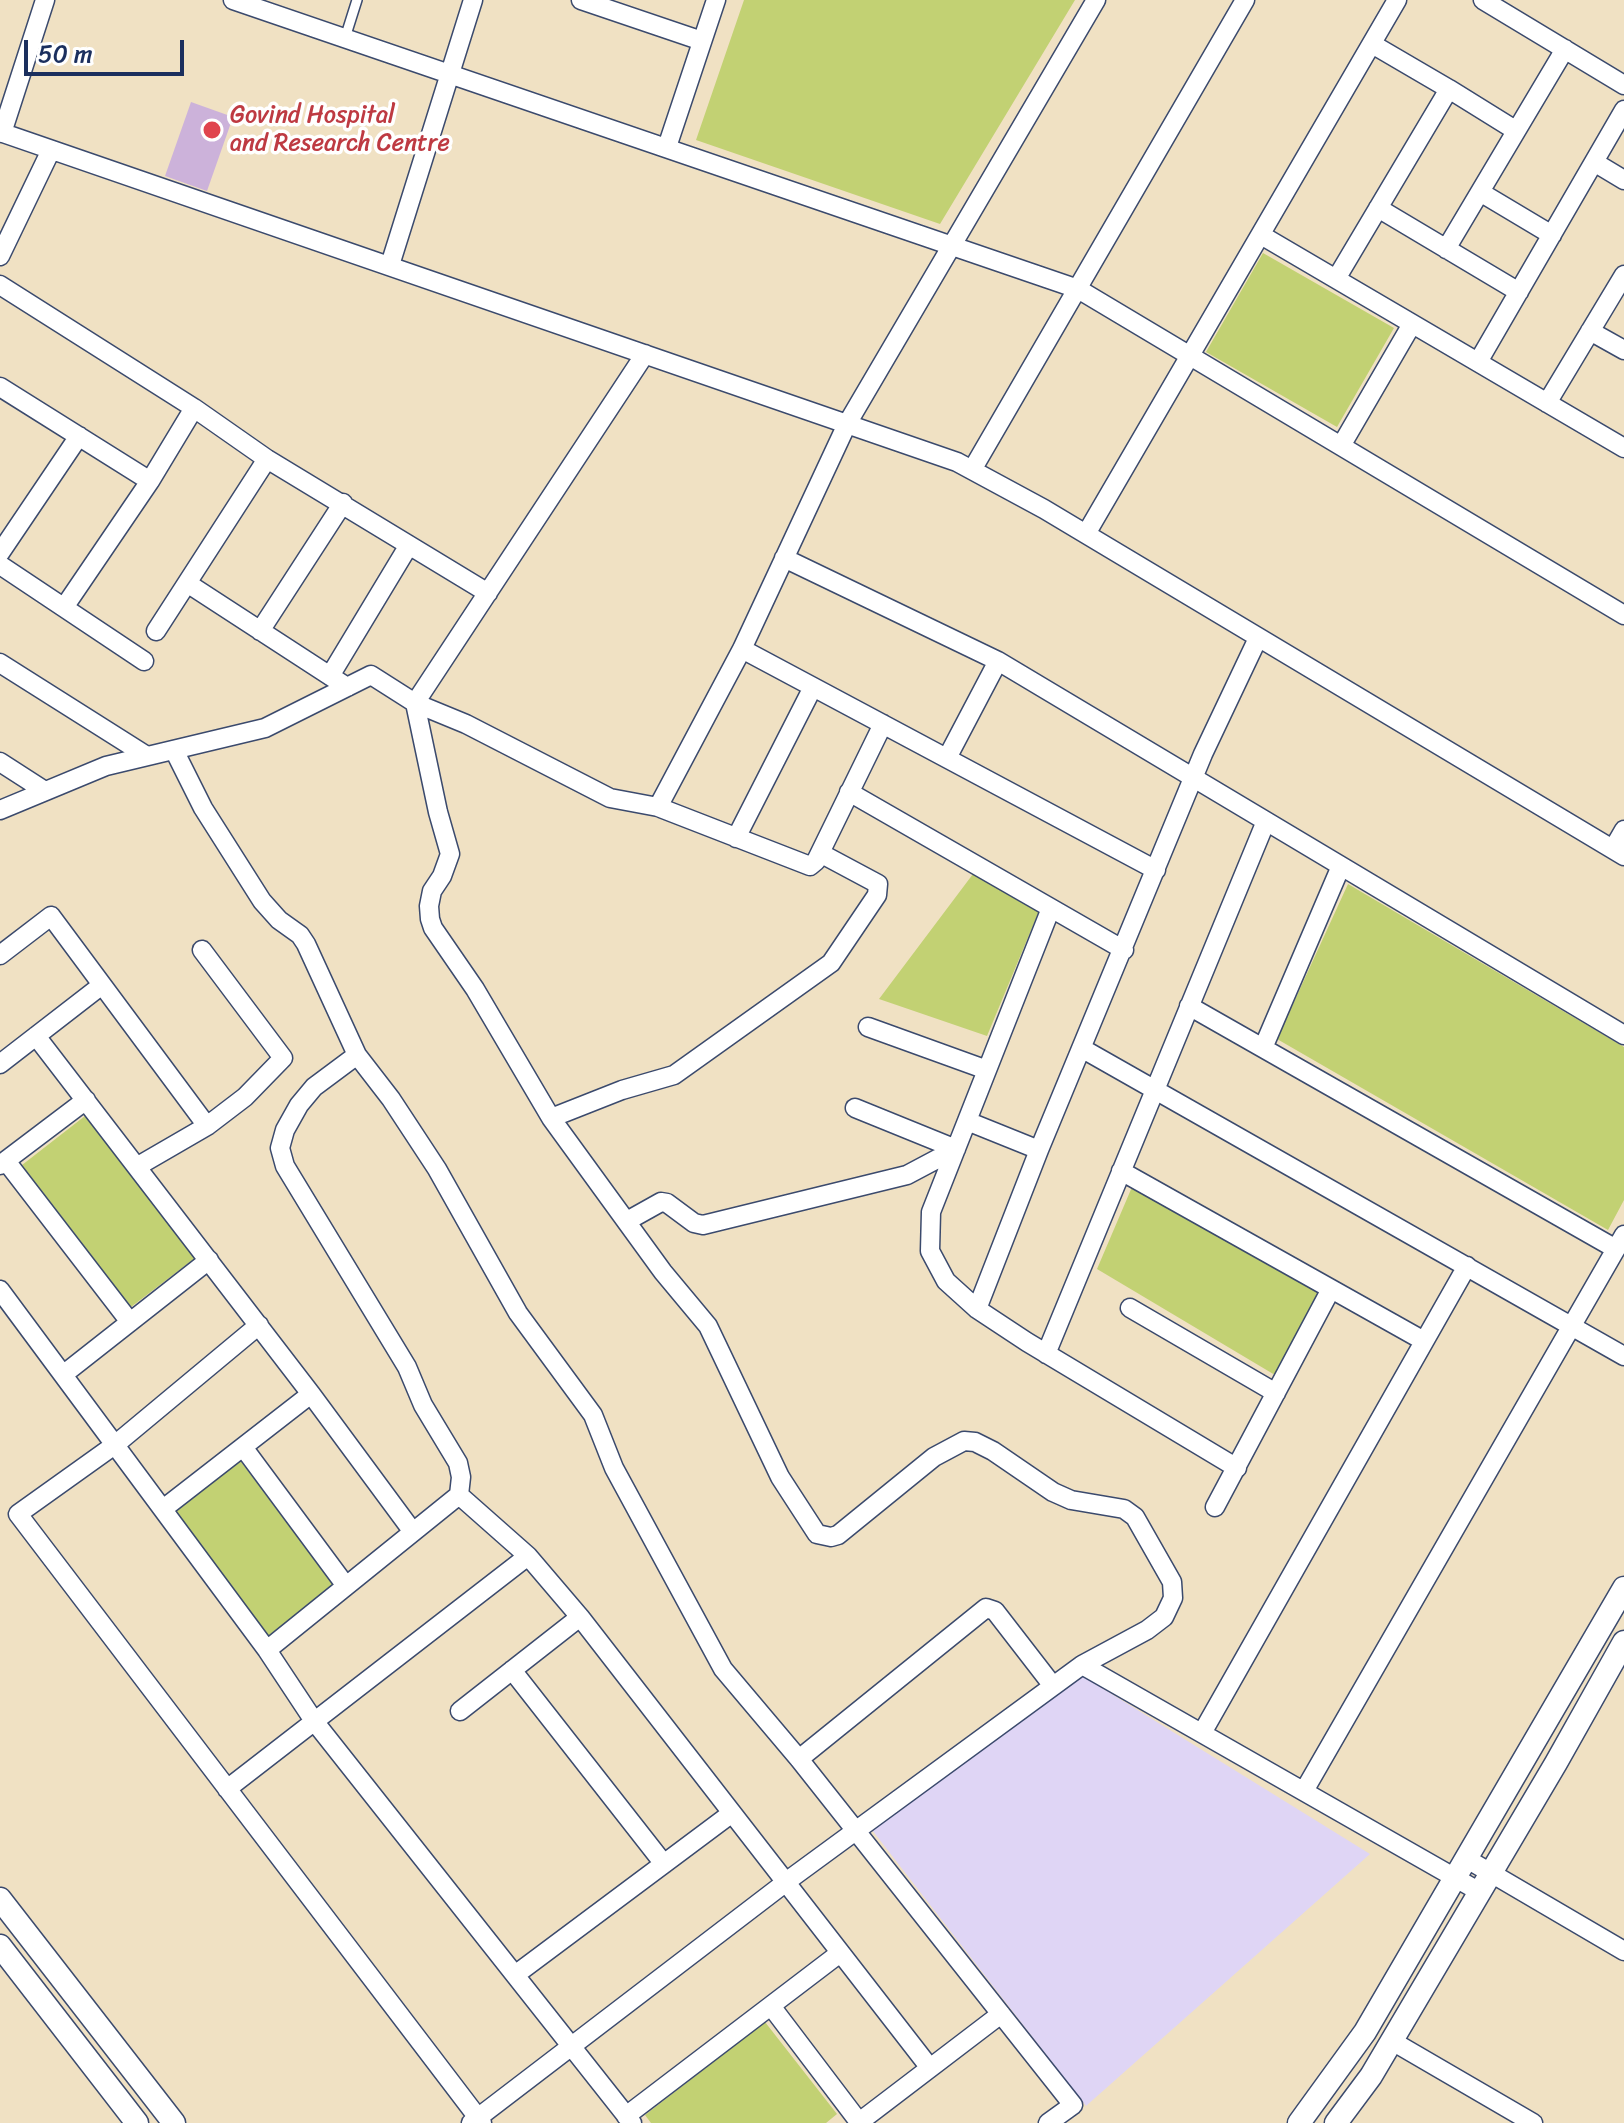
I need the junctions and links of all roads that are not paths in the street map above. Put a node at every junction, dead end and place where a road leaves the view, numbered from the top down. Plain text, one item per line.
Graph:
1 (45, 0) edge
2 (233, 0) edge
3 (357, 0) edge
4 (473, 0) edge
5 (581, 0) edge
6 (716, 0) edge
7 (1096, 0) edge
8 (1245, 0) edge
9 (1397, 0) edge
10 (1491, 2) edge
11 (628, 7) edge
12 (345, 38) junction
13 (702, 41) junction
14 (1372, 44) junction
15 (1565, 49) junction
16 (450, 74) junction
17 (1624, 85) edge
18 (1449, 89) junction
19 (1624, 110) edge
20 (1515, 130) junction
21 (1, 133) edge
22 (667, 147) junction
23 (51, 150) junction
24 (1594, 162) junction
25 (1624, 180) edge
26 (1480, 192) junction
27 (1378, 208) junction
28 (1261, 235) junction
29 (1552, 235) junction
30 (952, 246) junction
31 (1446, 249) junction
32 (0, 256) edge
33 (390, 265) junction
34 (1624, 275) edge
35 (1336, 279) junction
36 (0, 285) edge
37 (1078, 289) junction
38 (1519, 292) junction
39 (1412, 324) junction
40 (1590, 331) junction
41 (1624, 350) edge
42 (645, 354) junction
43 (1190, 356) junction
44 (1478, 362) junction
45 (0, 387) edge
46 (1547, 403) junction
47 (194, 408) junction
48 (847, 424) junction
49 (79, 436) junction
50 (1341, 446) junction
51 (1624, 448) edge
52 (267, 459) junction
53 (972, 470) junction
54 (150, 481) junction
55 (343, 503) junction
56 (1086, 534) junction
57 (409, 545) junction
58 (0, 553) edge
59 (784, 558) junction
60 (0, 565) edge
61 (187, 583) junction
62 (488, 593) junction
63 (65, 606) junction
64 (1622, 609) edge
65 (156, 631) dead end
66 (260, 631) junction
67 (1258, 638) junction
68 (742, 649) junction
69 (144, 661) dead end
70 (998, 661) junction
71 (0, 663) edge
72 (330, 676) junction
73 (347, 687) junction
74 (813, 687) junction
75 (415, 703) junction
76 (883, 724) junction
77 (174, 750) junction
78 (147, 756) junction
79 (947, 758) junction
80 (0, 762) edge
81 (1194, 777) junction
82 (45, 791) junction
83 (849, 792) junction
84 (658, 807) junction
85 (0, 810) edge
86 (1266, 821) junction
87 (1624, 830) edge
88 (736, 838) junction
89 (1618, 852) edge
90 (820, 853) junction
91 (1341, 866) junction
92 (1156, 870) junction
93 (1051, 908) junction
94 (202, 950) dead end
95 (1124, 950) junction
96 (0, 955) edge
97 (102, 985) junction
98 (1189, 1006) junction
99 (868, 1027) dead end
100 (1624, 1035) edge
101 (36, 1036) junction
102 (1263, 1048) junction
103 (1083, 1049) junction
104 (357, 1055) junction
105 (0, 1064) edge
106 (987, 1070) junction
107 (1155, 1090) junction
108 (86, 1100) junction
109 (855, 1108) dead end
110 (551, 1118) junction
111 (967, 1121) junction
112 (207, 1126) junction
113 (956, 1149) junction
114 (1039, 1150) junction
115 (3, 1163) edge
116 (138, 1166) junction
117 (1121, 1171) junction
118 (627, 1221) junction
119 (1620, 1242) edge
120 (209, 1260) junction
121 (1467, 1266) junction
122 (1331, 1289) junction
123 (0, 1290) edge
124 (1130, 1308) dead end
125 (977, 1309) junction
126 (130, 1322) junction
127 (259, 1325) junction
128 (1572, 1326) junction
129 (1424, 1341) junction
130 (1046, 1354) junction
131 (1624, 1356) edge
132 (64, 1374) junction
133 (1276, 1393) junction
134 (311, 1394) junction
135 (116, 1444) junction
136 (243, 1447) junction
137 (1237, 1468) junction
138 (459, 1495) junction
139 (1215, 1507) dead end
140 (163, 1509) junction
141 (413, 1532) junction
142 (528, 1556) junction
143 (346, 1586) junction
144 (1624, 1588) edge
145 (580, 1617) junction
146 (1624, 1642) edge
147 (267, 1650) junction
148 (1082, 1665) junction
149 (512, 1670) junction
150 (1053, 1686) junction
151 (460, 1711) dead end
152 (314, 1721) junction
153 (1202, 1733) junction
154 (799, 1759) junction
155 (227, 1789) junction
156 (1304, 1791) junction
157 (732, 1813) junction
158 (856, 1831) junction
159 (664, 1864) junction
160 (1461, 1869) junction
161 (785, 1882) junction
162 (1485, 1882) junction
163 (0, 1899) edge
164 (0, 1946) edge
165 (1624, 1951) edge
166 (840, 1953) junction
167 (515, 1975) junction
168 (771, 2006) junction
169 (1001, 2014) junction
170 (1392, 2041) junction
171 (572, 2046) junction
172 (930, 2068) junction
173 (1305, 2115) edge
174 (629, 2119) edge
175 (131, 2121) edge
176 (477, 2121) edge
177 (858, 2122) edge
178 (174, 2123) edge
179 (1048, 2123) edge
180 (1334, 2123) edge
181 (1533, 2123) edge

1 - 21 street
2 - 12 street
3 - 12 lane
4 - 16 street
5 - 11 street
6 - 13 street
7 - 30 street
8 - 37 street
9 - 14 street
10 - 15 street
11 - 13 street
12 - 16 street
13 - 22 street
14 - 18 street
14 - 28 street
15 - 17 street
15 - 20 street
16 - 22 street
16 - 33 street
18 - 20 street
18 - 27 street
19 - 24 street
20 - 26 street
21 - 23 street
22 - 30 street
23 - 32 street
23 - 33 street
24 - 25 street
24 - 29 street
26 - 29 street
26 - 31 street
27 - 31 street
27 - 35 street
28 - 35 street
28 - 43 street
29 - 38 street
30 - 37 street
30 - 48 street
31 - 38 street
33 - 42 street
34 - 40 street
35 - 39 street
36 - 47 street
37 - 43 street
37 - 53 street
38 - 44 street
39 - 44 street
39 - 50 street
40 - 41 street
40 - 46 street
42 - 48 street
42 - 62 street
43 - 50 street
43 - 56 street
44 - 46 street
45 - 49 street
46 - 51 street
47 - 52 street
47 - 54 street
48 - 53 street
48 - 59 street
49 - 54 street
49 - 58 street
50 - 64 street
52 - 55 street
52 - 61 street
53 - 56 street
54 - 63 street
55 - 57 street
55 - 66 street
56 - 67 street
57 - 62 street
57 - 72 street
59 - 68 street
59 - 70 street
60 - 63 street
61 - 65 street
61 - 66 street
62 - 75 street
63 - 69 street
66 - 72 street
67 - 81 street
67 - 89 street
68 - 74 street
68 - 84 street
70 - 79 street
70 - 81 street
71 - 78 street
72 - 73 street
73 - 75 street
73 - 77 street
74 - 76 street
74 - 88 street
75 - 84 street
75 - 110 street
76 - 79 street
76 - 83 street
77 - 78 street
77 - 104 street
78 - 82 street
79 - 92 street
80 - 82 street
81 - 86 street
81 - 92 street
82 - 85 street
83 - 90 street
83 - 93 street
84 - 88 street
86 - 91 street
86 - 98 street
87 - 89 street
88 - 90 street
90 - 110 street
91 - 100 street
91 - 102 street
92 - 95 street
93 - 95 street
93 - 106 street
94 - 112 street
95 - 103 street
96 - 97 street
97 - 101 street
97 - 112 street
98 - 102 street
98 - 107 street
99 - 106 street
101 - 105 street
101 - 108 street
102 - 119 street
103 - 107 street
103 - 114 street
104 - 138 street
104 - 154 street
106 - 111 street
107 - 117 street
107 - 121 street
108 - 115 street
108 - 116 street
109 - 113 street
110 - 118 street
111 - 113 street
111 - 114 street
112 - 116 street
113 - 118 street
113 - 125 street
114 - 125 street
115 - 126 street
116 - 120 street
117 - 122 street
117 - 130 street
118 - 148 street
119 - 128 street
120 - 126 street
120 - 127 street
121 - 128 street
121 - 129 street
122 - 129 street
122 - 133 street
123 - 132 street
124 - 133 street
125 - 130 street
126 - 132 street
127 - 134 street
127 - 135 street
128 - 131 street
128 - 156 street
129 - 153 street
130 - 137 street
132 - 135 street
133 - 137 street
134 - 136 street
134 - 141 street
135 - 140 street
135 - 155 street
136 - 140 street
136 - 143 street
137 - 139 street
138 - 141 street
138 - 142 street
140 - 147 street
141 - 143 street
142 - 145 street
142 - 152 street
143 - 147 street
144 - 160 street
145 - 149 street
145 - 157 street
146 - 162 street
147 - 152 street
148 - 150 street
148 - 153 street
149 - 151 street
149 - 159 street
150 - 154 street
150 - 158 street
152 - 155 street
152 - 167 street
153 - 156 street
154 - 158 street
155 - 176 street
156 - 160 street
157 - 159 street
157 - 161 street
158 - 161 street
158 - 169 street
159 - 167 street
160 - 162 street
160 - 173 street
161 - 166 street
161 - 171 street
162 - 165 street
162 - 170 street
163 - 178 street
164 - 175 street
166 - 168 street
166 - 172 street
167 - 171 street
168 - 174 street
168 - 177 street
169 - 172 street
169 - 179 street
170 - 180 street
170 - 181 street
171 - 174 street
171 - 176 street
172 - 177 street
173 - 180 street

